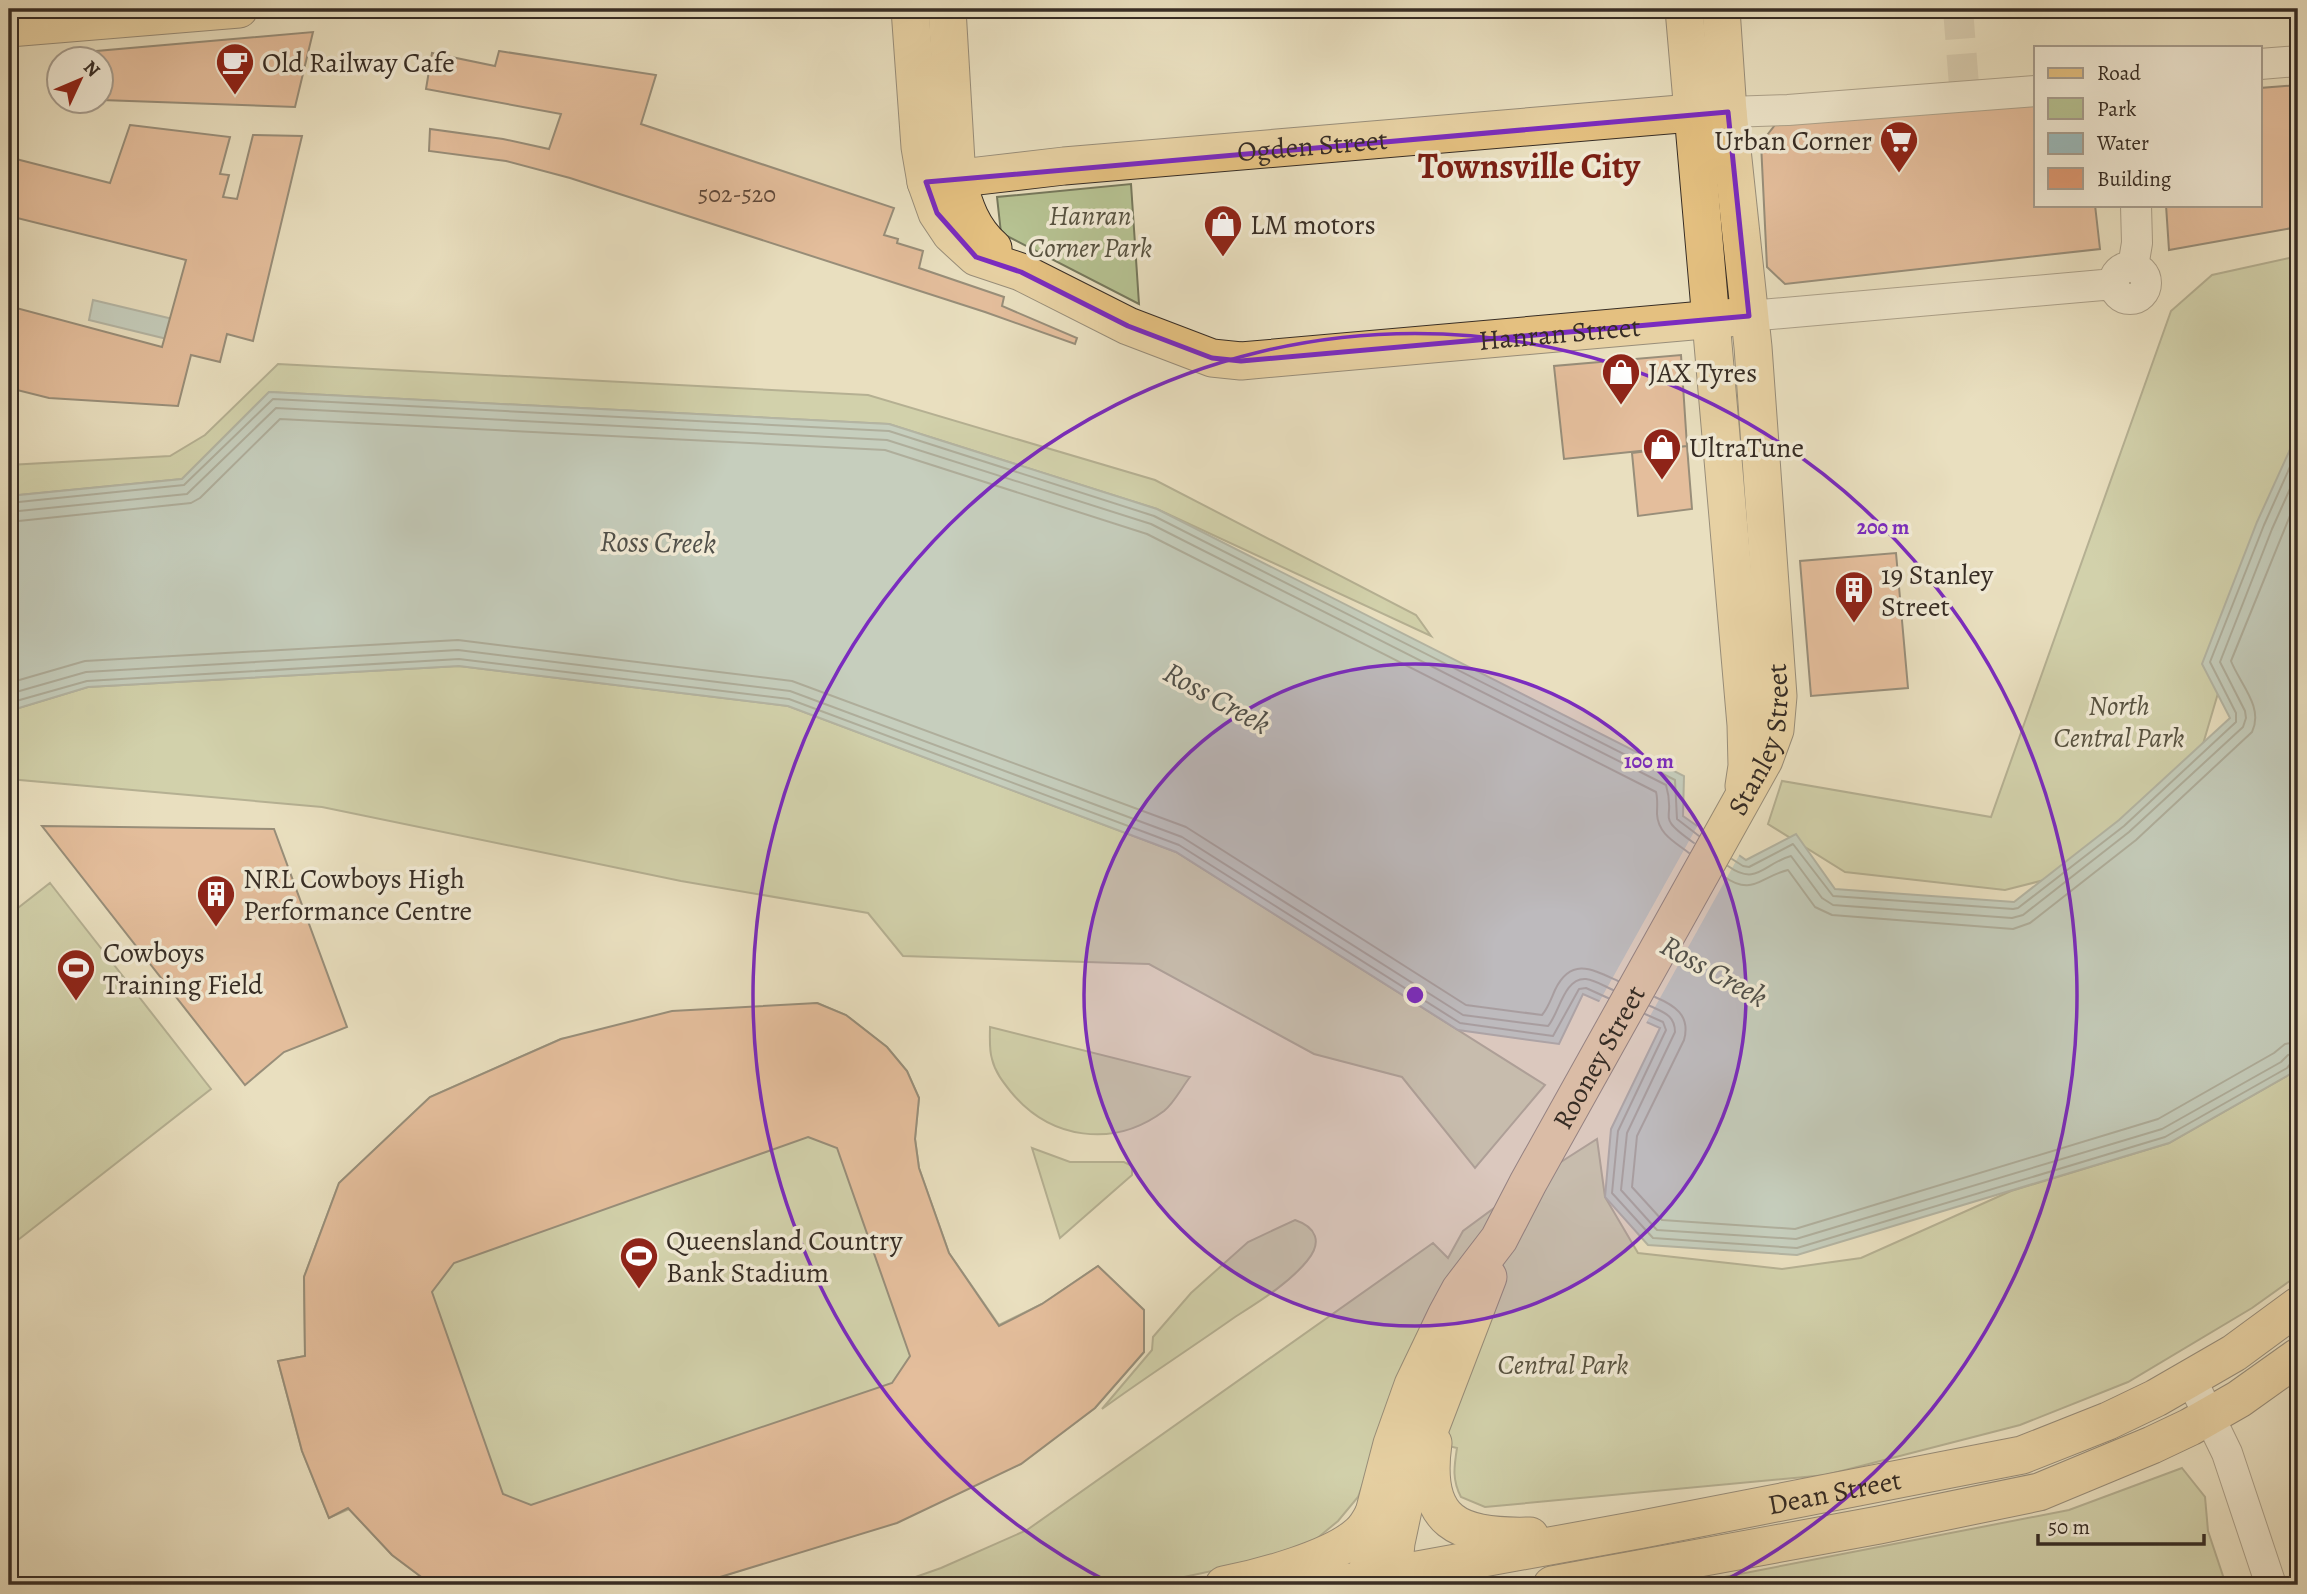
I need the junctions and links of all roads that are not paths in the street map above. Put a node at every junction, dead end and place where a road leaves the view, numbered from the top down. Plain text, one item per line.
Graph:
1 (239, 9) edge
2 (910, 9) edge
3 (947, 9) edge
4 (1684, 9) edge
5 (1721, 9) edge
6 (9, 28) edge
7 (2298, 61) edge
8 (2262, 64) edge
9 (2034, 91) edge
10 (1728, 112) junction
11 (1692, 113) junction
12 (942, 181) junction
13 (2136, 206) edge
14 (1749, 316) junction
15 (1709, 318) junction
16 (1760, 696) junction
17 (1740, 800) joint
18 (1499, 1239) junction
19 (2298, 1306) edge
20 (2298, 1357) edge
21 (2191, 1379) junction
22 (1442, 1394) junction
23 (2210, 1416) junction
24 (1374, 1513) junction
25 (1643, 1529) junction
26 (1593, 1581) edge
27 (1371, 1582) edge
28 (1224, 1585) edge
29 (1552, 1585) edge
30 (2271, 1585) edge

1 - 6 main road
2 - 12 main road
3 - 12 main road
4 - 11 main road, Stanley Street
5 - 10 main road, Stanley Street
7 - 8 street
9 - 10 street, Ogden Street
10 - 11 main road, Ogden Street
10 - 14 main road, Stanley Street
11 - 12 main road, Ogden Street
11 - 15 main road, Stanley Street
12 - 15 main road, Hanran Street
13 - 14 street, Hanran Street
14 - 15 main road, Hanran Street
14 - 16 main road, Stanley Street
15 - 16 main road, Stanley Street
16 - 17 main road, Stanley Street
17 - 18 main road, Rooney Street
18 - 22 main road, Rooney Street
18 - 24 main road, Rooney Street
19 - 21 main road, Dean Street
20 - 23 main road, Dean Street
21 - 23 street
21 - 25 main road, Dean Street
22 - 25 main road
22 - 27 main road, Rooney Street
23 - 26 main road, Dean Street
23 - 30 street
24 - 27 main road, Rooney Street
24 - 28 main road
25 - 27 main road, Dean Street
26 - 29 main road, Dean Street

